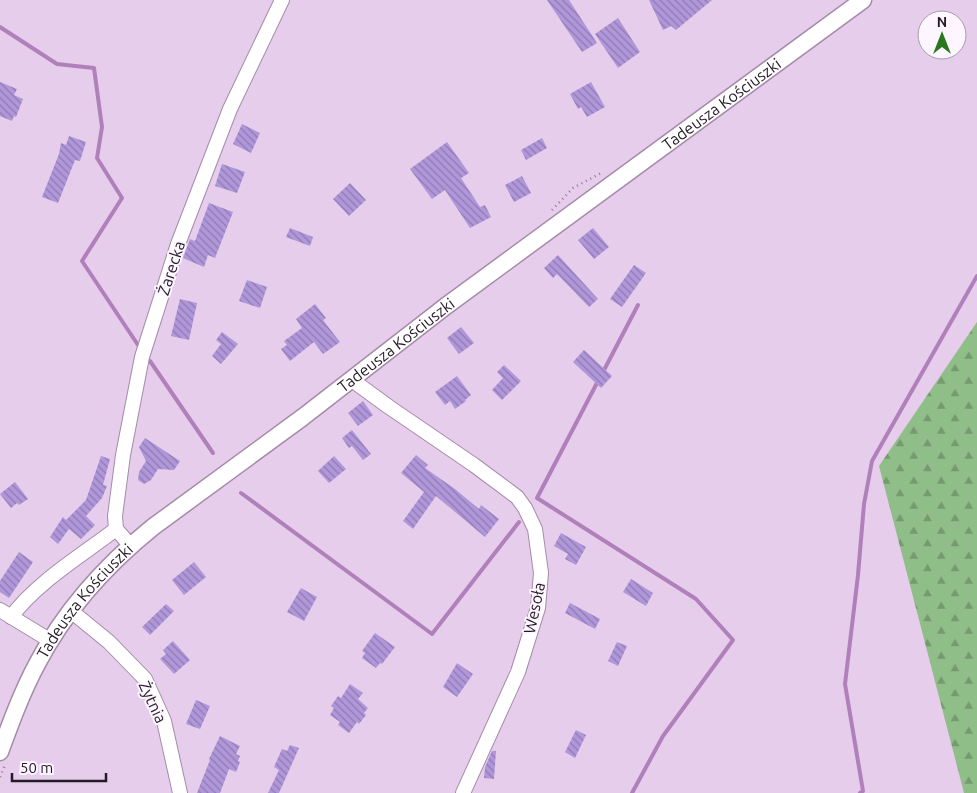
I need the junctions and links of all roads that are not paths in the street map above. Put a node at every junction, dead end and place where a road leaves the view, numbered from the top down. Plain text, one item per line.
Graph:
1 (282, 0) edge
2 (863, 0) edge
3 (352, 380) junction
4 (116, 529) junction
5 (130, 545) junction
6 (71, 611) junction
7 (5, 614) edge
8 (51, 641) junction
9 (3, 756) edge
10 (180, 793) edge
11 (463, 793) edge

1 - 4 street, Żarecka
2 - 3 main road, Tadeusza Kościuszki
3 - 5 main road, Tadeusza Kościuszki
3 - 11 street, Wesoła
4 - 5 street
4 - 7 street
5 - 6 main road, Tadeusza Kościuszki
6 - 8 main road, Tadeusza Kościuszki
6 - 10 street, Żytnia
7 - 8 street
8 - 9 main road, Tadeusza Kościuszki

